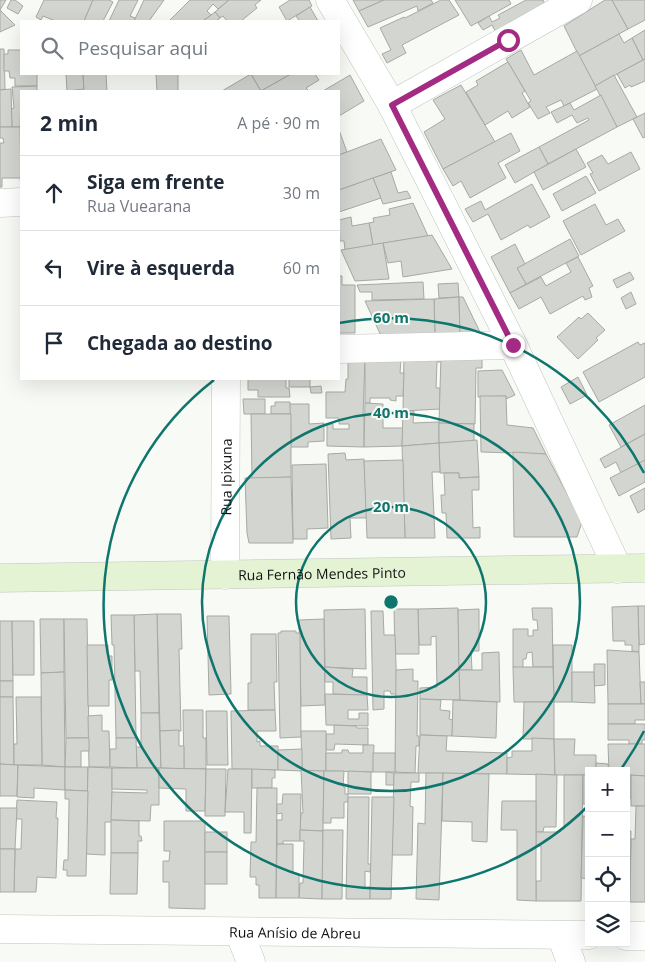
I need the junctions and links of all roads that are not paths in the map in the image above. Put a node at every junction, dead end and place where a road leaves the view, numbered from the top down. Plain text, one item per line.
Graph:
1 (330, 0) edge
2 (578, 0) edge
3 (392, 105) junction
4 (20, 202) edge
5 (0, 203) edge
6 (513, 345) junction
7 (340, 349) edge
8 (226, 380) edge
9 (645, 568) edge
10 (618, 569) junction
11 (225, 575) junction
12 (0, 578) edge
13 (0, 928) edge
14 (239, 932) junction
15 (561, 935) junction
16 (585, 935) edge
17 (630, 936) edge
18 (645, 936) edge
19 (251, 962) edge
20 (571, 962) edge

1 - 3 street
2 - 3 street
3 - 6 street
4 - 5 street
6 - 7 street
6 - 10 street
8 - 11 street, Rua Ipixuna
9 - 10 street, Rua Fernão Mendes Pinto
10 - 11 street, Rua Fernão Mendes Pinto
11 - 12 street, Rua Fernão Mendes Pinto
13 - 14 street, Rua Anísio de Abreu
14 - 15 street, Rua Anísio de Abreu
14 - 19 street
15 - 16 street, Rua Anísio de Abreu
15 - 20 street
17 - 18 street

